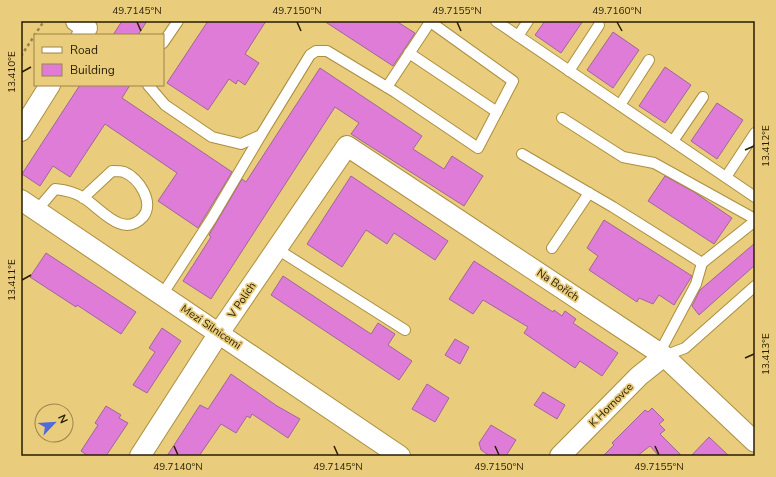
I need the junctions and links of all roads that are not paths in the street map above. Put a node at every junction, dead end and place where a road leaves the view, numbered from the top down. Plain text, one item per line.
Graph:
1 (178, 21) edge
2 (429, 21) edge
3 (496, 21) edge
4 (528, 21) edge
5 (599, 25) dead end
6 (518, 36) junction
7 (164, 41) edge
8 (409, 53) junction
9 (649, 60) dead end
10 (569, 70) junction
11 (49, 86) edge
12 (149, 86) edge
13 (387, 87) junction
14 (703, 96) dead end
15 (620, 106) junction
16 (497, 112) junction
17 (562, 118) dead end
18 (21, 131) edge
19 (755, 132) edge
20 (261, 135) junction
21 (673, 141) junction
22 (347, 146) joint
23 (522, 154) dead end
24 (726, 177) junction
25 (589, 193) junction
26 (755, 197) edge
27 (83, 198) junction
28 (29, 205) edge
29 (755, 220) edge
30 (552, 248) dead end
31 (277, 249) junction
32 (702, 263) junction
33 (755, 286) edge
34 (162, 294) junction
35 (405, 330) dead end
36 (219, 333) junction
37 (664, 356) junction
38 (755, 442) edge
39 (140, 456) edge
40 (400, 456) edge
41 (560, 456) edge

1 - 7 lane
2 - 8 lane
2 - 16 lane
3 - 6 lane
4 - 6 lane
5 - 10 lane
6 - 10 lane
8 - 13 lane
8 - 16 lane
9 - 15 lane
10 - 15 lane
11 - 18 street
12 - 20 lane
13 - 16 lane
13 - 20 lane
14 - 21 lane
15 - 21 lane
17 - 29 lane
19 - 24 lane
20 - 34 lane
21 - 24 lane
22 - 31 street, V Polích
22 - 37 street, Na Bořích
23 - 25 lane
24 - 26 lane
25 - 30 lane
25 - 32 lane
27 - 27 lane
27 - 28 lane
28 - 34 street, Mezi Silnicemi
29 - 32 lane
31 - 35 lane
31 - 36 street, V Polích
32 - 37 lane
33 - 37 lane
34 - 36 street, Mezi Silnicemi
36 - 39 street, V Polích
36 - 40 street, Mezi Silnicemi
37 - 38 street, Na Bořích
37 - 41 street, K Hornovce

